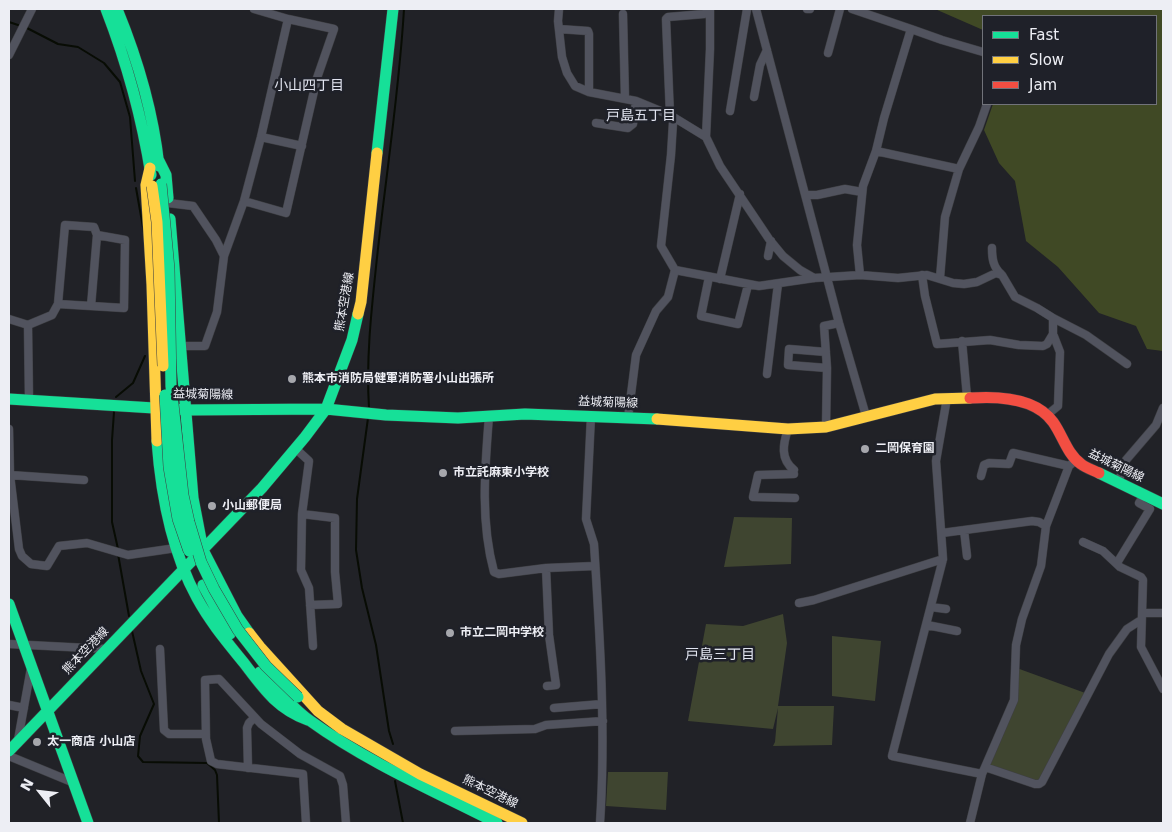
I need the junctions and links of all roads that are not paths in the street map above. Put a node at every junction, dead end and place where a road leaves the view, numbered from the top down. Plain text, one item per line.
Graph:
1 (32, 9) edge
2 (106, 9) edge
3 (118, 9) edge
4 (254, 9) edge
5 (393, 9) edge
6 (559, 9) edge
7 (710, 9) edge
8 (747, 9) edge
9 (756, 9) edge
10 (840, 9) edge
11 (852, 9) edge
12 (679, 12) edge
13 (623, 14) dead end
14 (288, 20) junction
15 (910, 29) junction
16 (559, 30) junction
17 (767, 50) junction
18 (982, 52) edge
19 (828, 53) dead end
20 (9, 55) edge
21 (588, 92) junction
22 (754, 96) dead end
23 (625, 99) junction
24 (636, 101) junction
25 (987, 105) edge
26 (730, 111) dead end
27 (670, 115) junction
28 (596, 123) dead end
29 (261, 137) junction
30 (706, 137) junction
31 (302, 146) junction
32 (876, 151) junction
33 (158, 159) junction
34 (150, 168) junction
35 (958, 169) junction
36 (157, 185) junction
37 (862, 192) junction
38 (740, 194) junction
39 (806, 195) junction
40 (244, 201) junction
41 (168, 203) junction
42 (98, 235) junction
43 (771, 241) junction
44 (992, 248) dead end
45 (224, 256) junction
46 (768, 256) dead end
47 (675, 270) junction
48 (1000, 274) junction
49 (860, 275) junction
50 (922, 275) junction
51 (709, 277) junction
52 (827, 277) junction
53 (814, 278) junction
54 (940, 278) junction
55 (720, 279) junction
56 (778, 284) junction
57 (748, 285) junction
58 (58, 304) junction
59 (91, 306) junction
60 (1053, 318) junction
61 (9, 319) edge
62 (839, 323) junction
63 (28, 325) junction
64 (1053, 334) junction
65 (962, 341) junction
66 (180, 346) junction
67 (826, 352) junction
68 (1127, 364) dead end
69 (826, 368) junction
70 (767, 374) dead end
71 (967, 397) junction
72 (947, 398) junction
73 (9, 399) edge
74 (29, 400) junction
75 (154, 408) junction
76 (1163, 408) edge
77 (326, 409) junction
78 (186, 410) junction
79 (1047, 415) junction
80 (489, 416) junction
81 (591, 416) junction
82 (866, 416) junction
83 (628, 418) junction
84 (826, 427) junction
85 (788, 428) junction
86 (9, 429) edge
87 (296, 449) junction
88 (1072, 463) junction
89 (10, 475) junction
90 (982, 476) dead end
91 (84, 480) dead end
92 (1118, 483) junction
93 (1144, 495) junction
94 (795, 498) dead end
95 (1163, 504) edge
96 (302, 514) junction
97 (1046, 526) junction
98 (964, 530) junction
99 (942, 533) junction
100 (1083, 542) dead end
101 (176, 548) junction
102 (203, 550) junction
103 (967, 556) dead end
104 (942, 559) junction
105 (1117, 563) junction
106 (595, 566) junction
107 (546, 568) junction
108 (183, 569) junction
109 (799, 603) dead end
110 (9, 604) edge
111 (310, 605) junction
112 (931, 607) junction
113 (946, 609) dead end
114 (1163, 613) edge
115 (1142, 616) junction
116 (927, 625) junction
117 (957, 631) dead end
118 (9, 644) edge
119 (24, 645) junction
120 (313, 646) dead end
121 (107, 649) junction
122 (160, 649) dead end
123 (32, 666) junction
124 (546, 686) dead end
125 (1163, 689) edge
126 (294, 700) junction
127 (602, 704) junction
128 (9, 705) edge
129 (24, 708) junction
130 (554, 708) dead end
131 (317, 710) junction
132 (47, 712) junction
133 (254, 718) junction
134 (308, 720) junction
135 (603, 721) junction
136 (456, 731) dead end
137 (206, 734) junction
138 (18, 741) junction
139 (9, 750) edge
140 (9, 756) edge
141 (248, 768) junction
142 (983, 770) junction
143 (72, 782) junction
144 (88, 823) edge
145 (306, 823) edge
146 (346, 823) edge
147 (497, 823) edge
148 (522, 823) edge
149 (600, 823) edge
150 (970, 823) edge

1 - 20 street
2 - 34 main road, 熊本空港線
3 - 33 main road, 熊本空港線
4 - 14 street
5 - 77 main road, 熊本空港線
6 - 16 street
7 - 12 street
7 - 30 street
8 - 26 street
9 - 17 street
10 - 19 street
11 - 15 street
12 - 27 street
13 - 23 street
14 - 29 street
14 - 31 street
15 - 18 street
15 - 32 street
16 - 21 street
16 - 21 street
17 - 22 street
17 - 39 street
21 - 23 street
23 - 24 street
24 - 27 street
24 - 28 street
25 - 35 street
27 - 30 street
27 - 47 street
29 - 31 street
29 - 40 street
30 - 38 street
31 - 40 street
32 - 35 street
32 - 37 street
33 - 36 main road, 熊本空港線
33 - 41 main road, 熊本空港線
34 - 36 main road, 熊本空港線
34 - 75 main road, 熊本空港線
35 - 54 street
36 - 126 main road, 熊本空港線, bridge
37 - 39 street
37 - 49 street
38 - 43 street
38 - 55 street
39 - 52 street
40 - 45 street
41 - 45 street
41 - 66 main road, 熊本空港線
42 - 58 street
42 - 59 street
42 - 59 street
43 - 46 street
43 - 53 street
44 - 48 street
45 - 66 street
47 - 51 street
47 - 83 street
48 - 54 street
48 - 60 street
49 - 50 street
49 - 52 street
50 - 54 street
50 - 65 street
51 - 55 street
51 - 57 street
52 - 53 street
52 - 62 street
53 - 56 street
55 - 57 street
56 - 57 street
56 - 70 street
58 - 59 street
58 - 63 street
60 - 64 street
60 - 68 street
61 - 63 street
62 - 67 street
62 - 82 street
63 - 74 street
64 - 65 street
64 - 79 street
65 - 71 street
66 - 78 main road, 熊本空港線
67 - 69 street
67 - 69 street
69 - 84 street
71 - 72 main road, 益城菊陽線
71 - 79 main road, 益城菊陽線
72 - 82 main road, 益城菊陽線
72 - 99 street
73 - 74 main road, 益城菊陽線
74 - 75 main road, 益城菊陽線
75 - 78 main road, 益城菊陽線
75 - 101 main road, 熊本空港線
76 - 92 street
77 - 78 main road, 益城菊陽線
77 - 80 main road, 益城菊陽線
77 - 87 main road, 熊本空港線
78 - 102 main road, 熊本空港線
79 - 88 main road, 益城菊陽線
80 - 81 main road, 益城菊陽線
80 - 107 street
81 - 83 main road, 益城菊陽線
81 - 106 street
82 - 84 main road, 益城菊陽線
83 - 85 main road, 益城菊陽線
84 - 85 main road, 益城菊陽線
85 - 94 street
86 - 89 street
87 - 96 street
87 - 102 main road, 熊本空港線
88 - 90 street
88 - 92 main road, 益城菊陽線
88 - 97 street
89 - 91 street
89 - 101 street
92 - 93 main road, 益城菊陽線
93 - 95 main road, 益城菊陽線
93 - 105 street
96 - 111 street
96 - 111 street
97 - 98 street
97 - 142 street
98 - 99 street
98 - 103 street
99 - 104 street
100 - 105 street
101 - 108 main road, 熊本空港線
102 - 108 main road, 熊本空港線
102 - 131 main road, 熊本空港線
104 - 109 street
104 - 112 street
105 - 115 street
106 - 107 street
106 - 127 street
107 - 124 street
108 - 121 main road, 熊本空港線
108 - 134 main road, 熊本空港線
110 - 119 main road
111 - 120 street
112 - 113 street
112 - 116 street
114 - 115 street
115 - 125 street
115 - 142 street
116 - 117 street
116 - 142 street
118 - 119 street
119 - 121 street
119 - 123 main road
121 - 132 main road, 熊本空港線
122 - 137 street
123 - 129 street
123 - 132 main road
126 - 131 main road, 熊本空港線
126 - 134 main road, 熊本空港線
127 - 130 street
127 - 135 street
128 - 129 street
129 - 138 street
131 - 148 main road, 熊本空港線
132 - 138 main road, 熊本空港線
132 - 143 main road
133 - 137 street
133 - 141 street
133 - 146 street
134 - 147 main road, 熊本空港線
135 - 136 street
135 - 149 street
137 - 141 street
138 - 139 main road, 熊本空港線
140 - 143 street
141 - 145 street
142 - 150 street
143 - 144 main road

